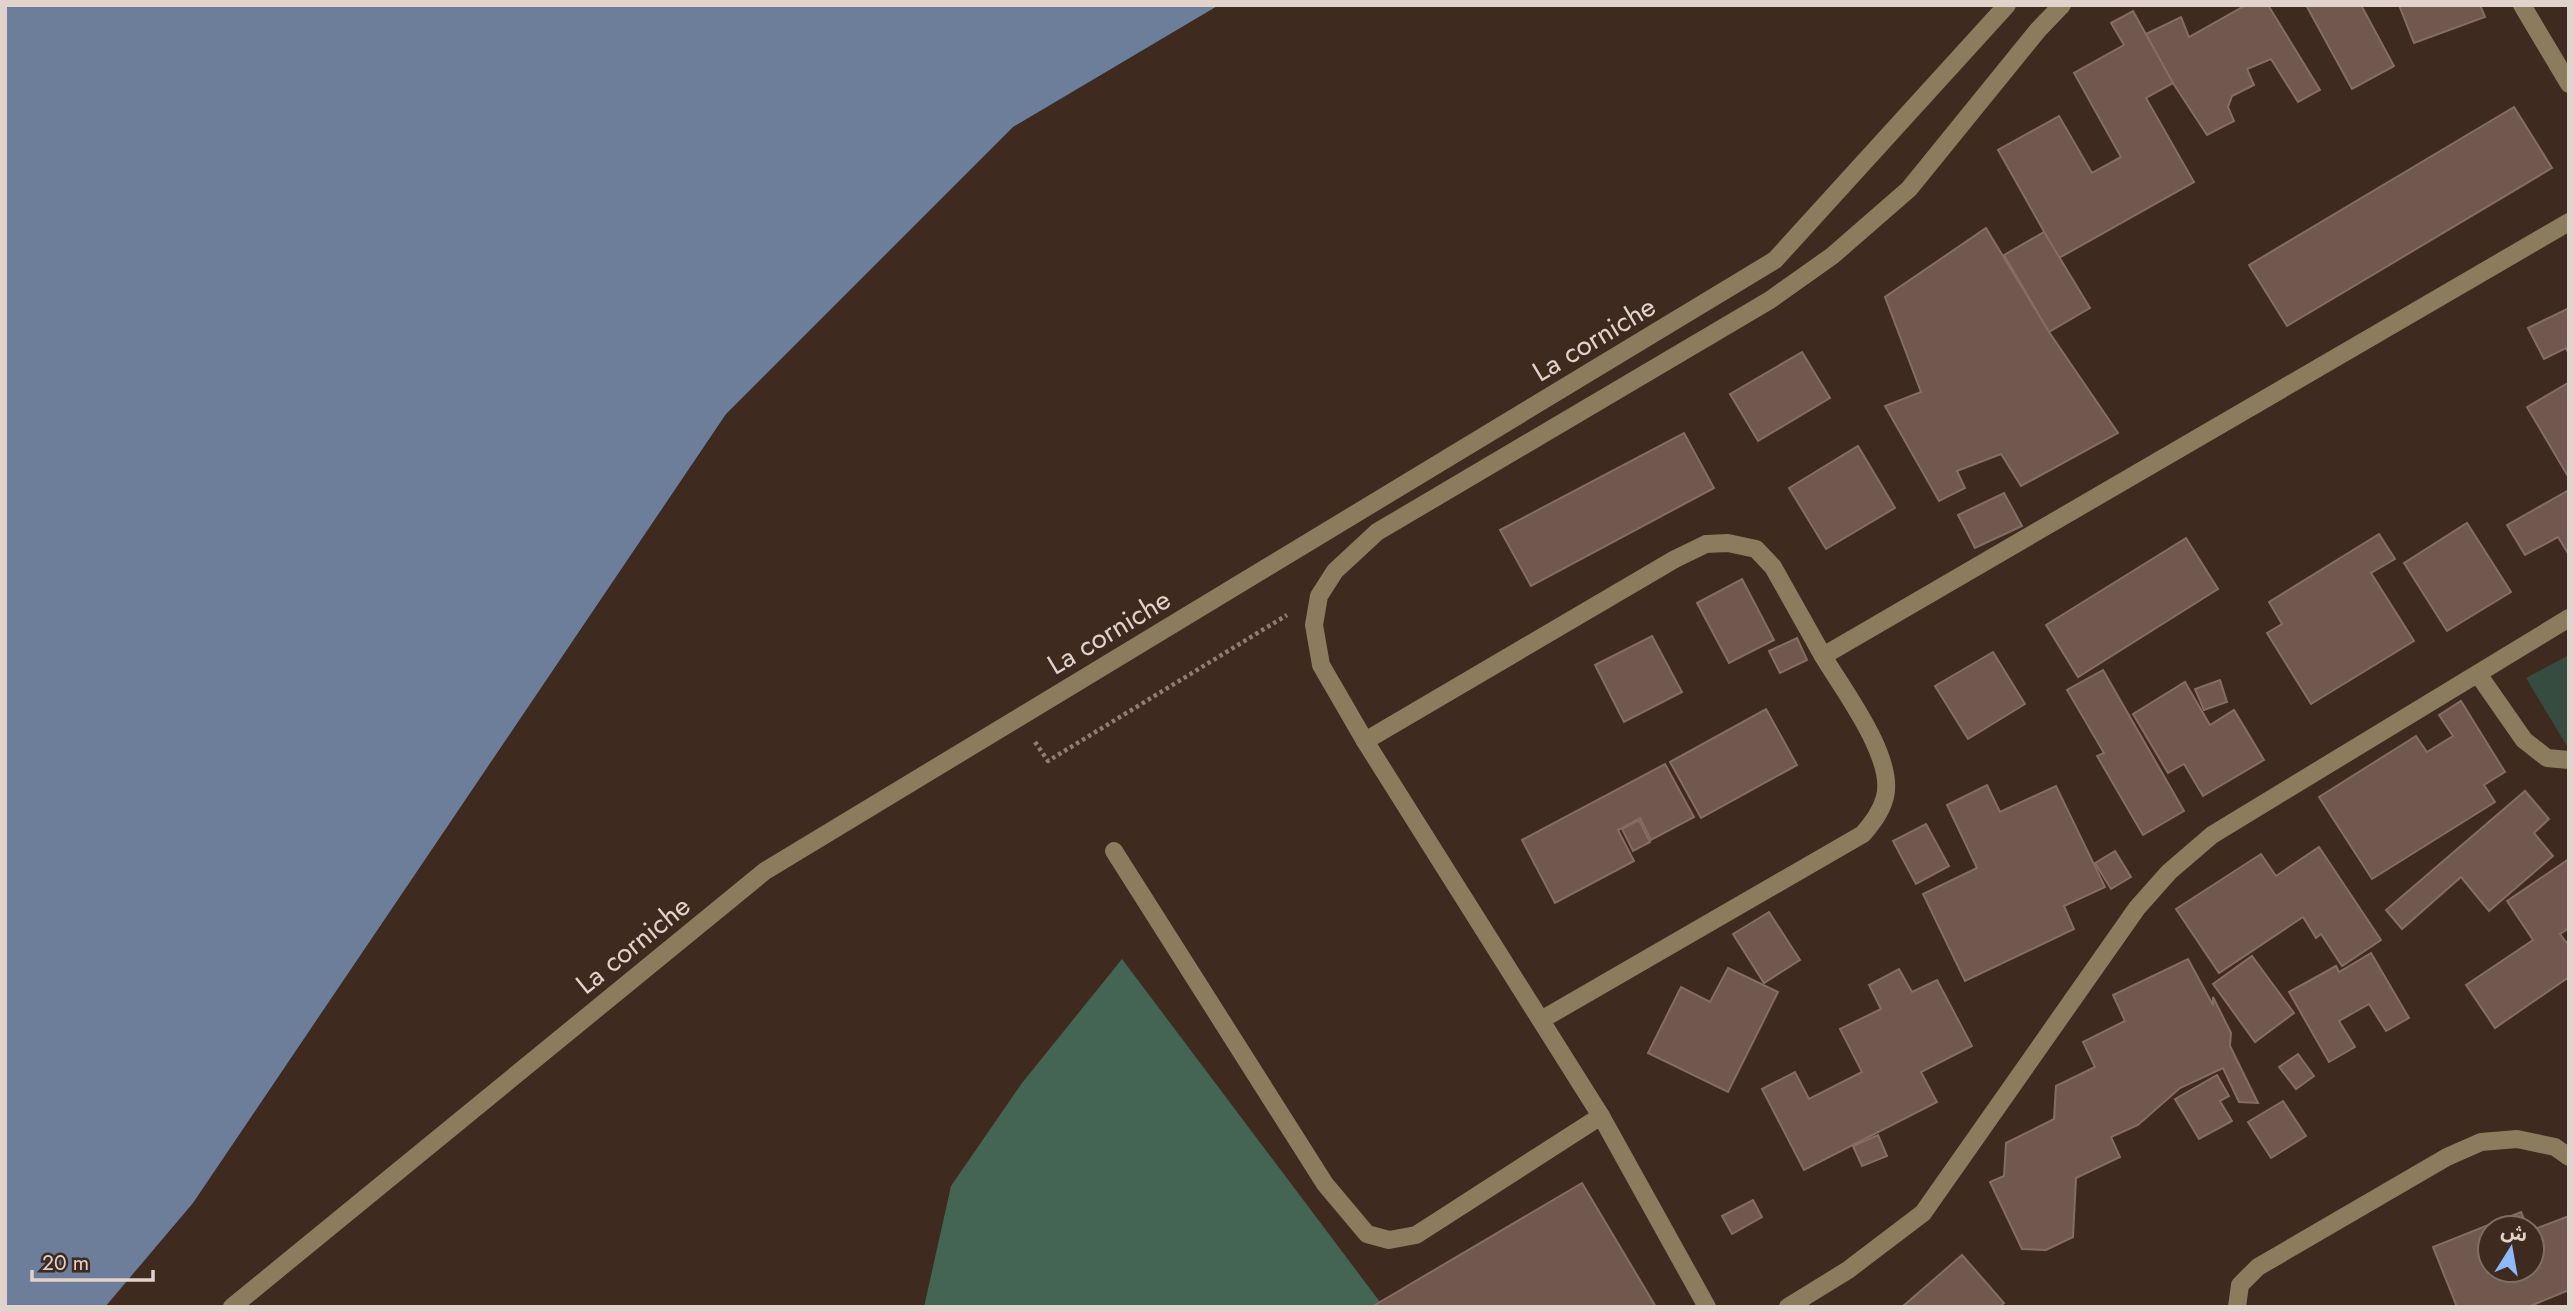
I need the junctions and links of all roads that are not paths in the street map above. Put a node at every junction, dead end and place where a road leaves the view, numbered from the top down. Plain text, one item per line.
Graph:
1 (2007, 5) edge
2 (2062, 5) edge
3 (2522, 5) edge
4 (2569, 84) edge
5 (2569, 222) edge
6 (2569, 618) edge
7 (1823, 656) junction
8 (2478, 674) junction
9 (1364, 741) junction
10 (2569, 760) edge
11 (1114, 851) dead end
12 (1541, 1020) junction
13 (1601, 1115) junction
14 (2569, 1157) edge
15 (232, 1307) edge
16 (1707, 1307) edge
17 (1788, 1307) edge
18 (2237, 1307) edge

1 - 15 street, La corniche
2 - 9 street
3 - 4 street
5 - 7 street
6 - 8 street
7 - 9 street
7 - 12 street
8 - 10 street
8 - 17 street
9 - 12 street
11 - 13 street
12 - 13 street
13 - 16 street
14 - 18 street

